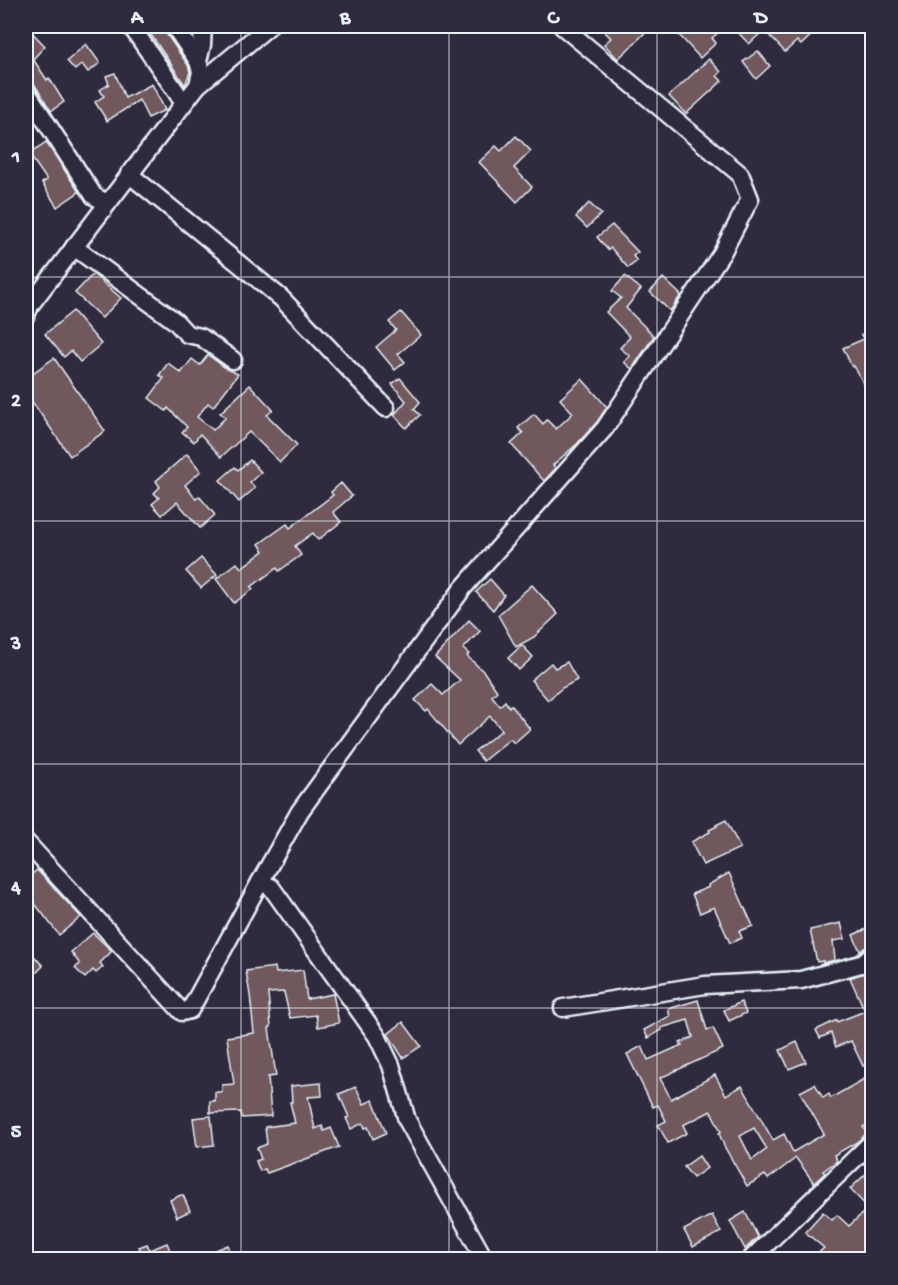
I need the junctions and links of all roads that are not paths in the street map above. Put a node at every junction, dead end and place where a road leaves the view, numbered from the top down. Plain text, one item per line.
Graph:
1 (131, 26) edge
2 (174, 26) edge
3 (203, 26) edge
4 (269, 26) edge
5 (562, 26) edge
6 (198, 61) junction
7 (198, 85) junction
8 (26, 91) edge
9 (184, 103) junction
10 (129, 174) junction
11 (107, 203) junction
12 (74, 248) junction
13 (26, 315) edge
14 (233, 360) dead end
15 (386, 408) dead end
16 (26, 842) edge
17 (260, 882) junction
18 (873, 955) edge
19 (563, 1008) dead end
20 (873, 1142) edge
21 (485, 1260) edge
22 (750, 1260) edge

1 - 9 street
2 - 6 street
3 - 6 street
4 - 7 street
5 - 17 street
6 - 7 street
7 - 9 street
8 - 11 street
9 - 10 street
10 - 11 street
10 - 15 street
11 - 12 street
12 - 13 street
12 - 14 street
16 - 17 street
17 - 21 street
18 - 19 street
20 - 22 street

